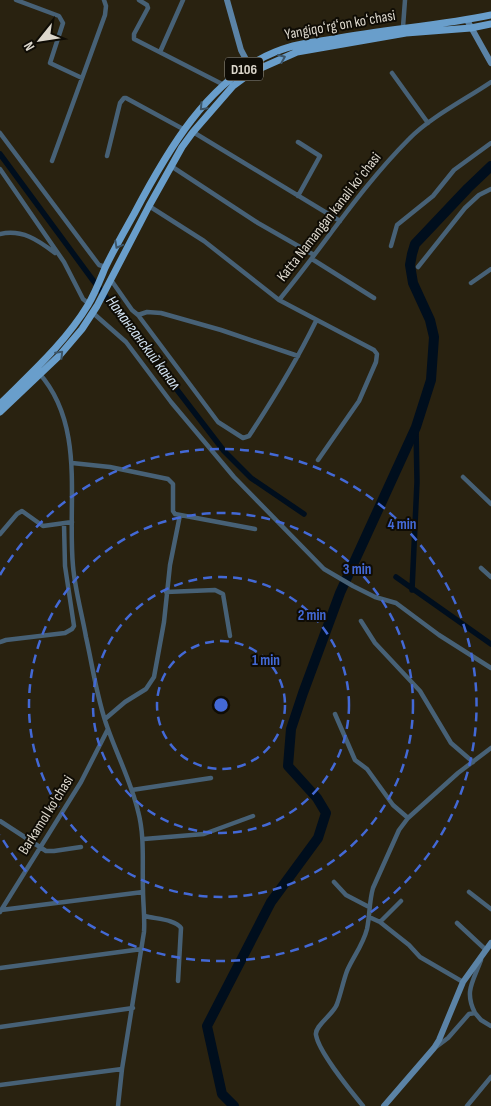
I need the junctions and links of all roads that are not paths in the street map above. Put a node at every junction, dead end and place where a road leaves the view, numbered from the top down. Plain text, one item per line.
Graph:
1 (16, 0) edge
2 (104, 0) edge
3 (139, 0) edge
4 (183, 0) edge
5 (227, 0) edge
6 (405, 0) edge
7 (491, 15) edge
8 (467, 20) junction
9 (491, 24) edge
10 (403, 28) junction
11 (471, 28) junction
12 (160, 52) junction
13 (491, 63) edge
14 (250, 69) junction
15 (392, 73) dead end
16 (82, 78) junction
17 (491, 82) edge
18 (224, 84) junction
19 (428, 123) junction
20 (183, 129) junction
21 (193, 132) junction
22 (0, 133) edge
23 (298, 142) dead end
24 (491, 143) edge
25 (107, 156) dead end
26 (52, 161) dead end
27 (171, 166) junction
28 (0, 169) edge
29 (491, 189) edge
30 (298, 196) junction
31 (149, 206) junction
32 (340, 221) junction
33 (0, 234) edge
34 (391, 246) dead end
35 (58, 255) junction
36 (313, 257) junction
37 (418, 266) dead end
38 (106, 267) junction
39 (491, 269) edge
40 (110, 283) junction
41 (471, 283) dead end
42 (374, 298) dead end
43 (280, 300) junction
44 (90, 302) junction
45 (93, 313) junction
46 (138, 315) junction
47 (316, 321) junction
48 (298, 356) junction
49 (38, 371) junction
50 (0, 404) edge
51 (0, 412) edge
52 (318, 460) dead end
53 (72, 463) junction
54 (462, 477) dead end
55 (491, 504) edge
56 (180, 515) junction
57 (72, 522) junction
58 (64, 524) junction
59 (254, 529) dead end
60 (0, 534) edge
61 (482, 568) dead end
62 (491, 577) edge
63 (166, 592) junction
64 (361, 622) dead end
65 (230, 636) dead end
66 (0, 642) edge
67 (491, 668) edge
68 (335, 714) dead end
69 (105, 719) junction
70 (108, 729) junction
71 (491, 748) edge
72 (473, 762) junction
73 (211, 778) dead end
74 (132, 790) junction
75 (253, 816) dead end
76 (408, 818) junction
77 (0, 821) edge
78 (144, 840) junction
79 (81, 847) dead end
80 (40, 848) junction
81 (334, 882) dead end
82 (142, 892) junction
83 (469, 892) dead end
84 (401, 901) dead end
85 (369, 907) junction
86 (491, 909) edge
87 (1, 911) edge
88 (145, 916) junction
89 (369, 917) junction
90 (380, 922) junction
91 (457, 923) dead end
92 (491, 943) edge
93 (142, 950) junction
94 (484, 952) junction
95 (0, 968) edge
96 (178, 981) dead end
97 (463, 982) junction
98 (133, 1008) junction
99 (475, 1013) junction
100 (491, 1026) edge
101 (0, 1028) edge
102 (434, 1048) junction
103 (122, 1069) junction
104 (491, 1077) edge
105 (0, 1085) edge
106 (118, 1106) edge
107 (363, 1106) edge
108 (384, 1106) edge
109 (467, 1106) edge

1 - 16 street
2 - 16 street
3 - 12 street
4 - 12 street
5 - 14 main road
6 - 10 street
7 - 8 main road, Yangiqoʻrgʻon koʻchasi / D106
8 - 10 main road, Yangiqoʻrgʻon koʻchasi / D106
8 - 11 main road
9 - 11 main road, Yangiqoʻrgʻon koʻchasi / D106
10 - 14 main road, Yangiqoʻrgʻon koʻchasi / D106
11 - 13 main road
14 -> 11 main road, Yangiqoʻrgʻon koʻchasi / D106
12 - 18 street
14 - 18 main road, Yangiqoʻrgʻon koʻchasi / D106
14 - 21 main road, Yangiqoʻrgʻon koʻchasi / D106
15 - 19 street
16 - 26 street
17 - 19 street, Katta Namangan kanali koʻchasi
18 -> 20 main road, Yangiqoʻrgʻon koʻchasi / D106
19 - 32 street, Katta Namangan kanali koʻchasi
20 - 25 street
20 -> 38 main road, Yangiqoʻrgʻon koʻchasi / D106
21 - 27 main road, Yangiqoʻrgʻon koʻchasi / D106
21 - 30 street
22 - 38 street
23 - 30 street
24 - 34 street
27 - 31 main road, Yangiqoʻrgʻon koʻchasi / D106
27 - 36 street
28 - 35 street
29 - 37 street
30 - 32 street
31 - 40 main road, Yangiqoʻrgʻon koʻchasi / D106
31 - 43 street
32 - 36 street, Katta Namangan kanali koʻchasi
33 - 35 street
35 - 44 street
36 - 42 street
36 - 43 street, Katta Namangan kanali koʻchasi
38 - 44 main road, Yangiqoʻrgʻon koʻchasi / D106
39 - 41 street
40 - 45 main road, D106
40 - 46 street
43 - 47 street, Katta Namangan kanali koʻchasi
44 - 49 main road, D106
49 -> 45 main road, D106
45 - 67 street
46 - 48 street
46 - 48 street
47 - 48 street
47 - 52 street, Katta Namangan kanali koʻchasi
49 - 50 main road, D106
49 - 51 main road, D106
49 - 53 street
53 - 56 street
53 - 57 street
54 - 55 street
56 - 59 street
56 - 63 street
57 - 58 street
57 - 69 street
58 - 60 street
58 - 66 street
61 - 62 street
63 - 65 street
63 - 69 street
64 - 72 street
68 - 76 street
69 - 70 street
70 - 74 street
70 - 80 street, Barkamol ko'chasi
71 - 72 street
72 - 76 street
73 - 74 street
74 - 78 street
75 - 78 street
76 - 85 street
77 - 80 street
78 - 82 street
79 - 80 street
80 - 87 street, Barkamol ko'chasi
81 - 85 street
82 - 87 street
82 - 88 street
83 - 86 street
84 - 90 street
85 - 89 street
88 - 93 street
88 - 96 street
89 - 90 street
89 - 107 street
90 - 97 street
91 - 94 street
92 - 94 main road
93 - 95 street
93 - 98 street
94 - 97 main road
94 - 99 street
97 - 102 main road
98 - 101 street
98 - 103 street
99 - 100 street
99 - 102 street
102 - 108 main road
103 - 105 street
103 - 106 street
104 - 109 street

